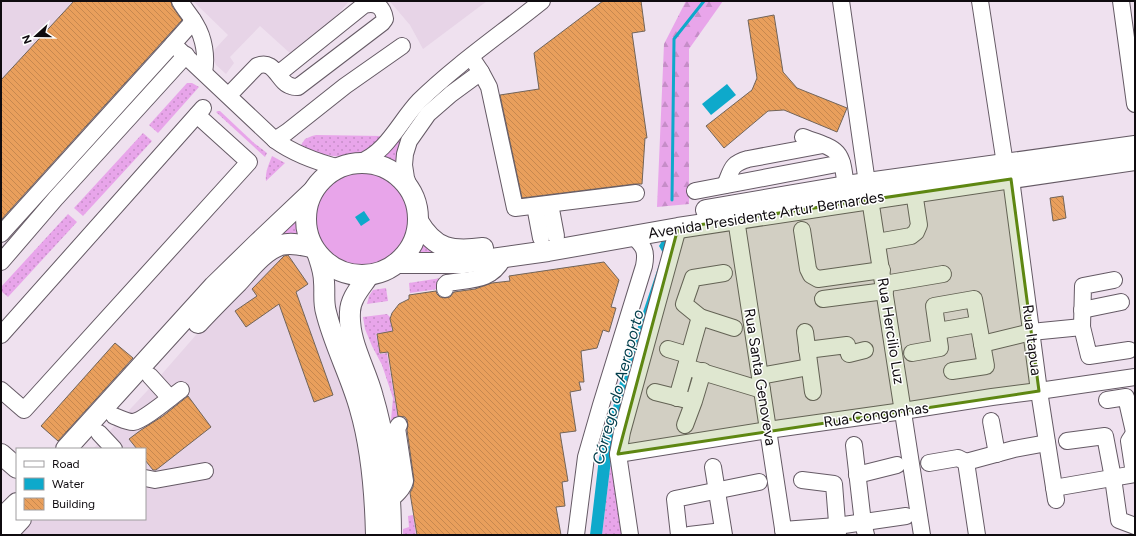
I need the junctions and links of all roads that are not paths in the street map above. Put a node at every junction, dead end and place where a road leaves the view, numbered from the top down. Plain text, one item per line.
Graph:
1 (180, 1) edge
2 (542, 1) edge
3 (841, 1) edge
4 (980, 1) edge
5 (1121, 1) edge
6 (193, 20) junction
7 (173, 44) junction
8 (402, 46) dead end
9 (186, 55) junction
10 (471, 57) junction
11 (204, 72) junction
12 (481, 72) junction
13 (278, 74) junction
14 (225, 92) junction
15 (1135, 104) edge
16 (202, 109) junction
17 (803, 137) dead end
18 (275, 140) junction
19 (823, 145) junction
20 (1135, 146) edge
21 (1135, 160) edge
22 (842, 163) junction
23 (349, 166) junction
24 (1008, 172) junction
25 (725, 186) junction
26 (846, 186) junction
27 (410, 189) junction
28 (313, 191) junction
29 (696, 191) dead end
30 (869, 191) junction
31 (914, 192) junction
32 (636, 193) dead end
33 (543, 205) junction
34 (736, 219) junction
35 (418, 221) junction
36 (678, 228) junction
37 (802, 230) dead end
38 (1, 234) edge
39 (632, 236) junction
40 (548, 237) junction
41 (877, 242) junction
42 (315, 251) junction
43 (504, 257) junction
44 (1, 262) edge
45 (397, 263) junction
46 (724, 273) dead end
47 (943, 274) dead end
48 (369, 275) junction
49 (1114, 280) dead end
50 (883, 282) junction
51 (445, 289) dead end
52 (823, 300) dead end
53 (1121, 302) dead end
54 (1082, 310) junction
55 (700, 317) junction
56 (978, 324) junction
57 (734, 328) dead end
58 (1082, 328) junction
59 (938, 331) junction
60 (805, 332) dead end
61 (1031, 332) junction
62 (1, 335) edge
63 (982, 344) junction
64 (668, 349) dead end
65 (807, 350) junction
66 (866, 350) dead end
67 (1129, 350) dead end
68 (912, 353) dead end
69 (687, 361) junction
70 (809, 367) junction
71 (952, 371) dead end
72 (703, 372) junction
73 (150, 376) junction
74 (1135, 377) edge
75 (761, 383) junction
76 (1, 390) edge
77 (1039, 391) junction
78 (655, 392) dead end
79 (813, 392) dead end
80 (677, 398) junction
81 (1107, 400) dead end
82 (694, 401) junction
83 (903, 411) junction
84 (114, 416) junction
85 (991, 421) dead end
86 (399, 425) dead end
87 (685, 425) dead end
88 (768, 430) junction
89 (1135, 432) edge
90 (99, 433) junction
91 (1068, 440) dead end
92 (1047, 443) junction
93 (854, 445) dead end
94 (67, 448) edge
95 (85, 448) edge
96 (113, 448) edge
97 (1, 454) edge
98 (618, 454) junction
99 (997, 454) junction
100 (929, 462) dead end
101 (966, 462) junction
102 (897, 465) dead end
103 (16, 467) edge
104 (713, 468) dead end
105 (205, 471) dead end
106 (1135, 474) edge
107 (858, 475) junction
108 (146, 478) edge
109 (1113, 478) junction
110 (802, 480) dead end
111 (759, 482) dead end
112 (717, 491) junction
113 (389, 501) junction
114 (580, 502) junction
115 (16, 505) edge
116 (906, 516) dead end
117 (1, 519) edge
118 (20, 520) edge
119 (1135, 526) edge
120 (864, 529) edge
121 (838, 531) edge
122 (783, 532) edge
123 (724, 533) edge
124 (6, 535) edge
125 (376, 535) edge
126 (391, 535) edge
127 (567, 535) edge
128 (576, 535) edge
129 (630, 535) edge
130 (680, 535) edge
131 (689, 535) edge
132 (922, 535) edge
133 (977, 535) edge

1 - 6 street
2 - 10 street
3 - 30 street, Rua Hercilio Luz
4 - 24 street, Rua Itapua
5 - 15 street
6 - 7 street
6 - 11 street
7 - 9 street
7 - 38 street
8 - 18 street
9 - 11 street
9 - 44 street
10 - 12 street
10 - 23 street
11 - 14 street
12 - 27 street
12 - 33 street
13 - 13 street
13 - 14 street
14 - 16 street
14 - 18 street
16 - 62 street
16 - 76 street
17 - 19 street
18 - 23 street
19 - 22 street
19 - 25 street
20 - 24 main road, Avenida Presidente Artur Bernardes
21 - 24 main road, Avenida Presidente Artur Bernardes
22 - 25 street
22 - 26 street
23 - 27 main road
23 - 28 main road
24 - 30 main road, Avenida Presidente Artur Bernardes
24 - 31 main road, Avenida Presidente Artur Bernardes
24 - 61 street, Rua Itapua
25 - 29 street
26 - 30 main road, Avenida Presidente Artur Bernardes
26 - 40 main road, Avenida Presidente Artur Bernardes
27 - 35 main road
28 - 42 main road
28 - 94 main road
30 - 31 main road, Avenida Presidente Artur Bernardes
30 - 34 main road, Avenida Presidente Artur Bernardes
30 - 41 street, Rua Hercilio Luz
31 - 41 street
32 - 33 street
33 - 40 street
34 - 36 main road, Avenida Presidente Artur Bernardes
34 - 75 street, Rua Santa Genoveva
35 - 40 main road, Avenida Presidente Artur Bernardes
35 - 45 main road
36 - 39 main road, Avenida Presidente Artur Bernardes
36 - 98 street
37 - 50 street
39 - 43 main road, Avenida Presidente Artur Bernardes
39 - 114 street
41 - 50 street, Rua Hercilio Luz
42 - 48 main road
42 - 73 main road
42 - 125 main road
43 - 45 main road, Avenida Presidente Artur Bernardes
43 - 51 street
45 - 48 main road
46 - 55 street
47 - 50 street
48 - 113 main road
49 - 54 street
50 - 52 street
50 - 83 street, Rua Hercilio Luz
53 - 54 street
54 - 58 street
55 - 57 street
55 - 69 street
56 - 59 street
56 - 59 street
56 - 63 street
58 - 61 street
58 - 67 street
59 - 68 street
60 - 65 street
61 - 63 street
61 - 77 street, Rua Itapua
63 - 71 street
64 - 69 street
65 - 66 street
65 - 70 street
69 - 72 street
69 - 80 street
70 - 75 street
70 - 79 street
72 - 75 street
72 - 82 street
73 - 84 main road
73 - 84 street
74 - 77 street, Rua Congonhas
75 - 88 street, Rua Santa Genoveva
77 - 83 street, Rua Congonhas
77 - 92 street, Rua Itapua
78 - 80 street
80 - 82 street
81 - 89 street
82 - 87 street
83 - 88 street, Rua Congonhas
83 - 132 street, Rua Hercilio Luz
84 - 90 main road
85 - 99 street
86 - 113 street
88 - 98 street, Rua Congonhas
88 - 122 street, Rua Santa Genoveva
89 - 106 street
90 - 95 main road
90 - 96 street
91 - 109 street
92 - 99 street
92 - 109 street, Rua Itapua
93 - 107 street
97 - 103 main road
98 - 129 street
99 - 101 street
100 - 101 street
101 - 133 street
102 - 107 street
104 - 112 street
105 - 108 street
106 - 109 street
107 - 120 street
109 - 119 street
110 - 121 street
111 - 112 street
112 - 123 street
112 - 130 street
113 - 126 main road
114 - 127 street
114 - 128 street
115 - 117 main road
116 - 120 street
118 - 124 main road
120 - 121 street
121 - 122 street
123 - 131 street

